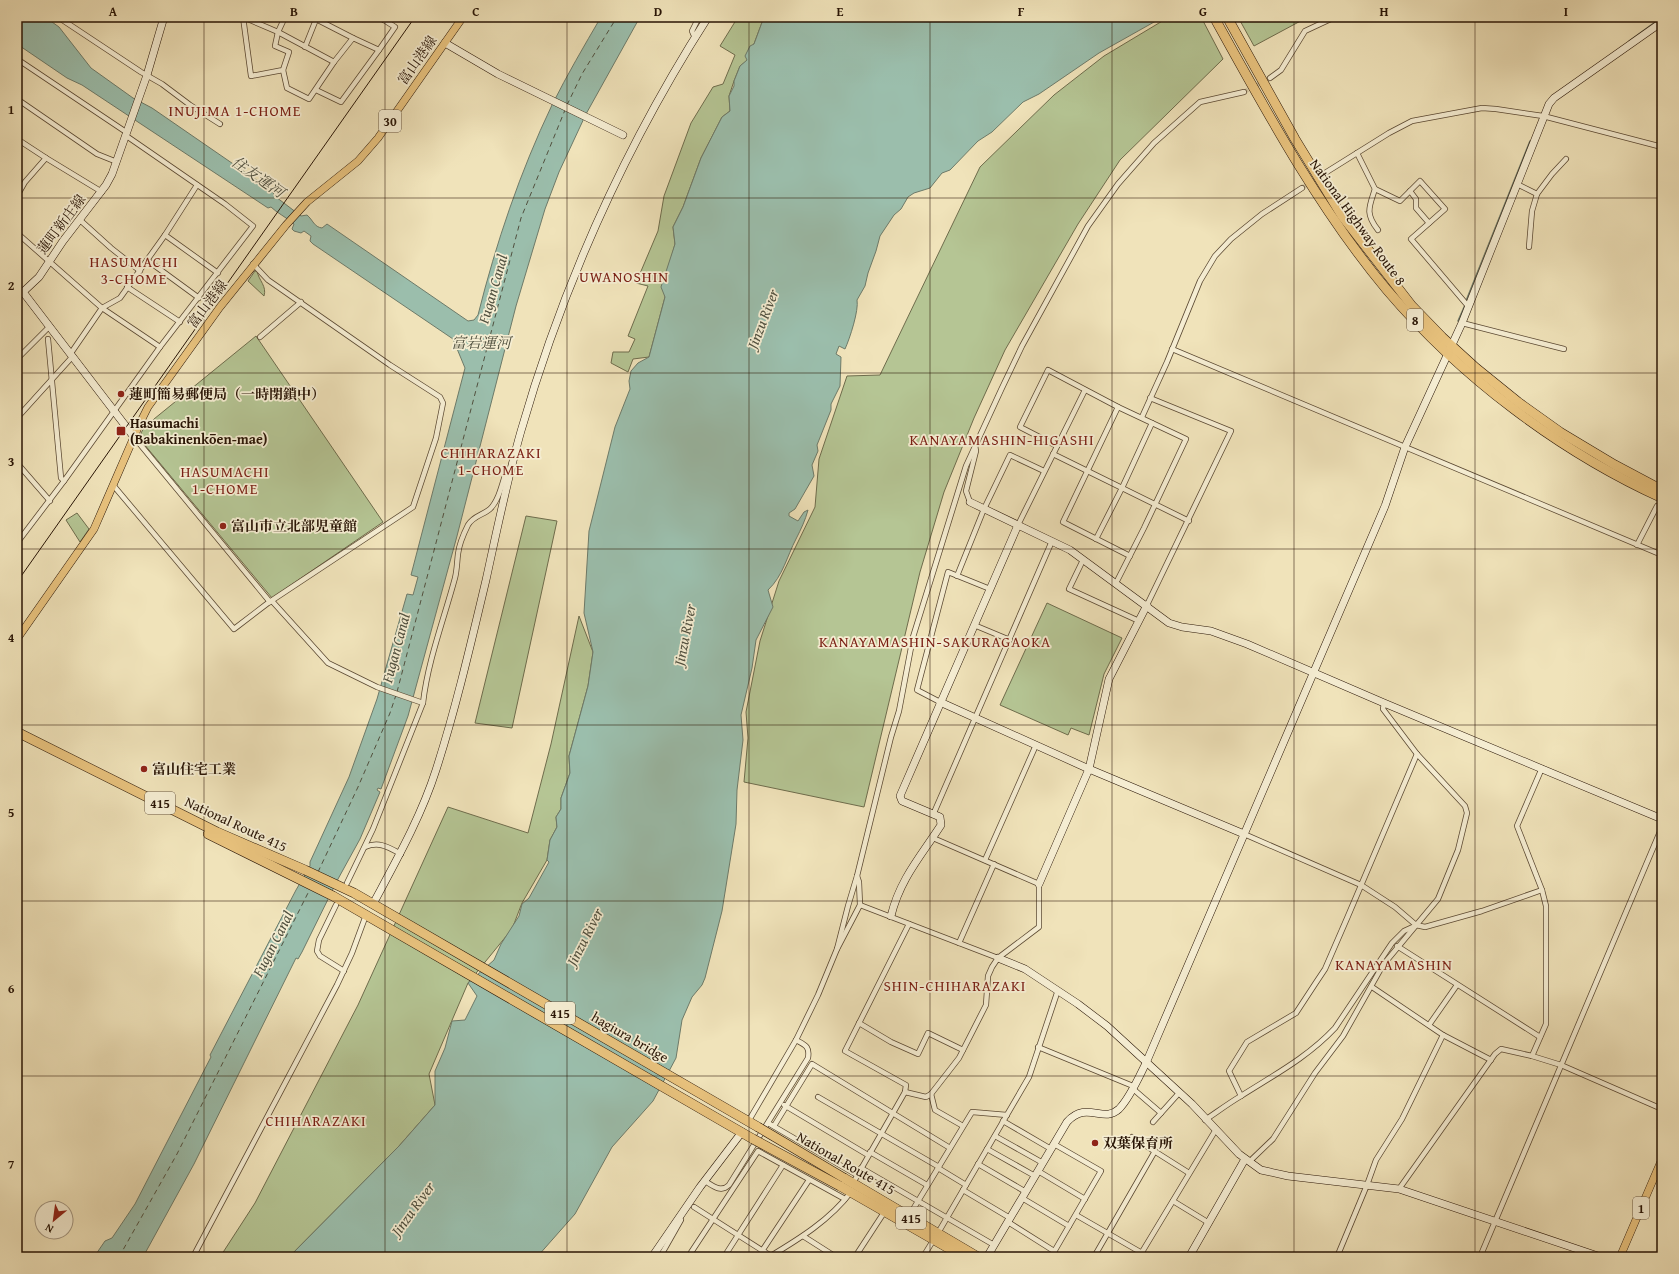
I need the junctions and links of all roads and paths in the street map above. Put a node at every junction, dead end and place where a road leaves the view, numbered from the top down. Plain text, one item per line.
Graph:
1 (58, 17) edge
2 (164, 17) edge
3 (243, 17) edge
4 (285, 17) edge
5 (378, 17) edge
6 (463, 17) edge
7 (699, 17) edge
8 (708, 17) edge
9 (1214, 17) edge
10 (1227, 17) edge
11 (1335, 17) edge
12 (316, 18) edge
13 (385, 19) edge
14 (1662, 22) edge
15 (278, 32) junction
16 (353, 38) junction
17 (695, 38) junction
18 (445, 43) junction
19 (305, 47) junction
20 (379, 50) junction
21 (17, 59) edge
22 (334, 62) junction
23 (283, 70) junction
24 (147, 75) junction
25 (1270, 78) tunnel mouth
26 (316, 90) junction
27 (1244, 92) tunnel mouth
28 (17, 99) edge
29 (1543, 116) junction
30 (220, 124) dead end
31 (126, 132) junction
32 (623, 135) dead end
33 (17, 139) edge
34 (1662, 147) edge
35 (1357, 153) junction
36 (46, 158) junction
37 (1566, 159) dead end
38 (117, 162) junction
39 (1325, 173) tunnel mouth
40 (1517, 184) junction
41 (197, 185) junction
42 (1302, 188) tunnel mouth
43 (1375, 189) junction
44 (1410, 191) junction
45 (102, 192) junction
46 (1537, 194) junction
47 (17, 196) edge
48 (80, 220) junction
49 (1430, 223) junction
50 (1378, 230) dead end
51 (17, 233) edge
52 (165, 235) junction
53 (1529, 247) dead end
54 (147, 260) junction
55 (48, 262) junction
56 (253, 264) junction
57 (140, 271) junction
58 (218, 273) junction
59 (127, 287) junction
60 (23, 292) junction
61 (199, 298) junction
62 (17, 299) edge
63 (301, 302) junction
64 (1468, 306) junction
65 (102, 308) junction
66 (180, 322) junction
67 (1462, 323) junction
68 (50, 326) junction
69 (260, 337) dead end
70 (48, 338) dead end
71 (160, 347) junction
72 (1172, 349) junction
73 (1450, 349) junction
74 (1564, 349) dead end
75 (72, 354) junction
76 (17, 359) edge
77 (51, 379) junction
78 (1085, 390) junction
79 (1150, 398) junction
80 (1118, 407) junction
81 (115, 410) junction
82 (1142, 417) junction
83 (17, 418) edge
84 (1152, 423) junction
85 (134, 437) junction
86 (975, 445) junction
87 (1057, 446) junction
88 (1405, 447) junction
89 (1053, 454) junction
90 (17, 462) edge
91 (510, 471) junction
92 (1087, 471) junction
93 (1044, 472) junction
94 (64, 481) junction
95 (113, 485) junction
96 (1122, 488) junction
97 (1662, 490) edge
98 (50, 501) junction
99 (970, 502) joint
100 (1660, 502) edge
101 (1155, 505) junction
102 (984, 509) junction
103 (1189, 521) junction
104 (1018, 525) junction
105 (1096, 539) junction
106 (1052, 541) junction
107 (17, 543) edge
108 (1637, 545) junction
109 (1662, 555) edge
110 (1130, 556) junction
111 (1083, 560) junction
112 (957, 576) junction
113 (1116, 583) junction
114 (990, 589) junction
115 (271, 601) junction
116 (1147, 605) junction
117 (1139, 621) junction
118 (974, 625) junction
119 (17, 639) edge
120 (1010, 640) junction
121 (1313, 672) junction
122 (940, 702) junction
123 (423, 703) junction
124 (1384, 703) junction
125 (975, 717) junction
126 (17, 732) edge
127 (17, 739) edge
128 (1036, 745) junction
129 (1417, 754) junction
130 (1542, 768) junction
131 (1089, 769) junction
132 (933, 814) junction
133 (1662, 819) edge
134 (1662, 827) edge
135 (1244, 834) junction
136 (933, 838) junction
137 (365, 847) junction
138 (401, 854) junction
139 (986, 860) junction
140 (994, 864) junction
141 (857, 876) junction
142 (1039, 884) junction
143 (1361, 885) junction
144 (1542, 890) junction
145 (339, 893) junction
146 (860, 905) junction
147 (376, 906) junction
148 (366, 915) junction
149 (891, 916) junction
150 (374, 920) joint
151 (909, 924) junction
152 (1416, 926) junction
153 (959, 943) junction
154 (1397, 946) junction
155 (837, 949) junction
156 (998, 958) junction
157 (344, 970) junction
158 (1457, 985) junction
159 (1372, 987) junction
160 (1058, 990) junction
161 (859, 1023) junction
162 (1429, 1025) junction
163 (1443, 1035) junction
164 (1540, 1037) junction
165 (796, 1040) junction
166 (1038, 1047) junction
167 (963, 1050) junction
168 (1532, 1056) junction
169 (1491, 1060) junction
170 (1146, 1063) junction
171 (1561, 1065) junction
172 (1133, 1087) junction
173 (905, 1092) junction
174 (1179, 1093) junction
175 (931, 1094) junction
176 (1241, 1096) junction
177 (818, 1097) dead end
178 (780, 1103) junction
179 (786, 1106) junction
180 (1662, 1109) edge
181 (893, 1113) junction
182 (1161, 1113) junction
183 (1007, 1115) junction
184 (745, 1120) junction
185 (1205, 1120) junction
186 (1003, 1121) junction
187 (1153, 1122) dead end
188 (768, 1123) junction
189 (774, 1126) junction
190 (963, 1126) junction
191 (738, 1130) junction
192 (1215, 1130) junction
193 (881, 1134) junction
194 (995, 1136) junction
195 (1132, 1137) dead end
196 (1053, 1146) junction
197 (752, 1148) junction
198 (950, 1148) junction
199 (987, 1149) junction
200 (758, 1151) junction
201 (1155, 1151) junction
202 (869, 1154) junction
203 (1662, 1159) edge
204 (1247, 1161) junction
205 (1043, 1163) junction
206 (978, 1164) junction
207 (783, 1166) junction
208 (938, 1167) junction
209 (861, 1168) junction
210 (857, 1174) junction
211 (1036, 1174) junction
212 (1189, 1174) junction
213 (809, 1180) junction
214 (705, 1181) junction
215 (842, 1182) junction
216 (928, 1185) junction
217 (966, 1185) junction
218 (1368, 1185) junction
219 (852, 1188) junction
220 (1399, 1189) junction
221 (963, 1190) junction
222 (1024, 1195) junction
223 (845, 1199) junction
224 (1085, 1199) junction
225 (918, 1201) junction
226 (1173, 1202) junction
227 (694, 1207) dead end
228 (885, 1211) junction
229 (682, 1212) junction
230 (1076, 1214) junction
231 (909, 1216) junction
232 (947, 1217) junction
233 (713, 1219) junction
234 (1009, 1220) junction
235 (1495, 1221) junction
236 (1209, 1223) junction
237 (1069, 1226) junction
238 (1109, 1233) junction
239 (738, 1236) junction
240 (803, 1236) junction
241 (936, 1236) junction
242 (994, 1245) junction
243 (762, 1251) junction
244 (1054, 1251) junction
245 (1140, 1255) edge
246 (990, 1256) edge
247 (193, 1257) edge
248 (652, 1257) edge
249 (660, 1257) edge
250 (688, 1257) edge
251 (724, 1257) edge
252 (770, 1257) edge
253 (836, 1257) edge
254 (855, 1257) edge
255 (923, 1257) edge
256 (964, 1257) edge
257 (978, 1257) edge
258 (1051, 1257) edge
259 (1094, 1257) edge
260 (1189, 1257) edge
261 (1337, 1257) edge
262 (1480, 1257) edge
263 (1601, 1257) edge
264 (1620, 1257) edge

1 - 24 street
2 - 24 street, 蓮町新庄線
3 - 15 street
3 - 23 street
4 - 15 street
5 - 13 street
6 - 18 main road, 富山港線 / 30
7 - 17 street
8 - 17 street
9 - 73 highway, National Highway Route 8 / 8
10 - 73 highway, National Highway Route 8 / 8
11 - 25 street
12 - 16 street
12 - 19 street
13 - 20 street
14 - 29 street
15 - 19 street
15 - 23 street
16 - 20 street
16 - 22 street
17 - 91 street
18 - 32 street
18 - 56 main road, 富山港線 / 30
19 - 22 street
20 - 26 street
21 - 31 street
22 - 26 street
23 - 26 street
24 - 30 street
24 - 31 street, 蓮町新庄線
27 - 86 street
28 - 38 street
29 - 34 street
29 - 35 street
29 - 40 street
31 - 38 street, 蓮町新庄線
31 - 41 street
33 - 36 street
35 - 39 street
35 - 43 street
36 - 45 street
36 - 47 street
37 - 46 street
38 - 45 street, 蓮町新庄線
40 - 46 street
40 - 64 street
41 - 52 street
41 - 58 street
42 - 72 street
43 - 44 street
43 - 50 street
44 - 49 street
44 - 49 street
45 - 48 street, 蓮町新庄線
46 - 53 street
48 - 55 street, 蓮町新庄線
48 - 57 street
49 - 64 street
51 - 55 street
52 - 54 street
52 - 58 street
54 - 57 street
54 - 61 street
55 - 60 street, 蓮町新庄線
55 - 65 street
56 - 63 street
56 - 85 main road, 富山港線 / 30
57 - 59 street
58 - 61 street
59 - 65 street
59 - 66 street
60 - 62 street
60 - 68 street
61 - 66 street
63 - 69 street
63 - 115 street
64 - 67 street
65 - 71 street
65 - 75 street
66 - 71 street
67 - 73 street
67 - 74 street
68 - 75 street
68 - 76 street
70 - 77 street
71 - 81 street
72 - 79 street
72 - 88 street
73 - 88 street
73 - 97 highway, National Highway Route 8 / 8
73 - 100 highway, National Highway Route 8 / 8
75 - 77 street
75 - 81 street
77 - 83 street
77 - 94 street
78 - 80 street
78 - 87 street
78 - 87 street
79 - 82 street
79 - 103 street
80 - 82 street
80 - 92 street
81 - 85 street
81 - 94 street
82 - 84 street
84 - 96 street
84 - 101 street
85 - 95 main road, 富山港線 / 30
85 - 115 street
86 - 99 street
86 - 141 street
87 - 89 street
88 - 108 street
88 - 121 street
89 - 92 street
89 - 93 street
90 - 98 street
91 - 123 street
91 - 138 street
92 - 96 street
92 - 105 street
93 - 102 street
93 - 104 street
94 - 98 street
95 - 115 street
95 - 119 main road, 富山港線 / 30
96 - 101 street
96 - 105 street
98 - 107 street
99 - 102 street
100 - 108 street
101 - 103 street
101 - 110 street
102 - 104 street
102 - 112 street
103 - 116 street
104 - 106 street
104 - 114 street
105 - 110 street
106 - 111 street
106 - 120 street
108 - 109 street
110 - 113 street
111 - 113 street
111 - 117 street
112 - 114 street
112 - 122 street
113 - 116 street
114 - 118 street
115 - 123 street
116 - 117 street
116 - 121 street
117 - 131 street
118 - 120 street
118 - 122 street
120 - 125 street
121 - 124 street
121 - 135 street
122 - 125 street
122 - 132 street
123 - 137 street
124 - 129 street
124 - 130 street
125 - 128 street
125 - 132 street
126 - 145 highway, National Route 415 / 415
127 - 145 highway, National Route 415 / 415
128 - 131 street
128 - 139 street
129 - 143 street
129 - 152 street
130 - 133 street
130 - 144 street
131 - 135 street
131 - 142 street
132 - 136 street
134 - 171 street
135 - 143 street
135 - 170 street
136 - 139 street
136 - 149 street
137 - 138 street
137 - 145 street
138 - 147 street
139 - 140 street
140 - 142 street
140 - 153 street
141 - 146 street
141 - 155 street
142 - 156 street
143 - 152 street
143 - 176 street
144 - 152 street
144 - 164 street
145 - 147 highway, National Route 415 / 415
145 - 148 highway, National Route 415 / 415
145 - 157 street
146 - 149 street
146 - 155 street
147 - 184 highway, hagiura bridge / 415
148 - 150 highway, National Route 415 / 415
148 - 157 street
149 - 151 street
150 - 191 highway, hagiura bridge / 415
151 - 153 street
151 - 161 street
152 - 154 street
152 - 176 street
153 - 156 street
154 - 158 street
154 - 159 street
155 - 165 street
156 - 160 street
156 - 167 street
157 - 247 street
158 - 162 street
158 - 164 street
159 - 162 street
159 - 204 street
160 - 166 street
160 - 170 street
161 - 167 street
161 - 173 street
162 - 163 street
163 - 169 street
163 - 218 street
164 - 168 street
165 - 178 street
165 - 184 street
166 - 172 street
166 - 183 street
167 - 175 street
168 - 169 street
168 - 171 street
169 - 220 street
170 - 172 street
170 - 174 street
171 - 180 street
171 - 235 street
172 - 182 street
172 - 196 street
173 - 175 street
173 - 181 street
174 - 182 street
174 - 185 street
175 - 190 street
176 - 185 street
177 - 193 street
178 - 179 street
178 - 188 street
179 - 181 street
179 - 189 street
179 - 202 street
181 - 193 street
181 - 198 street
182 - 187 street
183 - 186 street
183 - 190 street
184 - 215 highway, National Route 415 / 415, bridge
185 - 192 street
186 - 194 street
186 - 196 street
188 - 189 street
188 - 197 street
189 - 210 street
190 - 198 street
191 - 214 street
191 - 215 highway, National Route 415 / 415, bridge
192 - 204 street
192 - 212 street
193 - 202 street
193 - 208 street
194 - 199 street
194 - 205 street
195 - 201 street
196 - 205 street
196 - 224 street
197 - 200 street
197 - 214 street
198 - 208 street
199 - 206 street
199 - 211 street
200 - 207 street
200 - 233 street
201 - 212 street
201 - 238 street
202 - 209 street
202 - 216 street
203 - 264 main road, 1
204 - 218 street
204 - 236 street
205 - 211 street
206 - 217 street
206 - 222 street
207 - 213 street
207 - 239 street
208 - 216 street
208 - 217 street
209 - 210 street
209 - 225 street
210 - 219 street
211 - 222 street
211 - 224 street
212 - 226 street
213 - 223 street
213 - 243 street
214 - 229 street
215 - 219 highway, National Route 415 / 415
216 - 225 street
217 - 221 street
218 - 220 street
218 - 261 street
219 - 223 street
219 - 228 highway, National Route 415 / 415
219 - 231 highway, National Route 415 / 415
220 - 235 street
221 - 232 street
221 - 234 street
222 - 234 street
222 - 237 street
223 - 240 street
224 - 230 street
225 - 231 street
225 - 232 street
226 - 236 street
226 - 245 street
227 - 233 street
228 - 241 highway, National Route 415 / 415
228 - 254 street
229 - 248 street
229 - 249 street
230 - 237 street
230 - 238 street
231 - 241 highway, National Route 415 / 415
232 - 241 street
232 - 242 street
233 - 239 street
233 - 250 street
234 - 242 street
234 - 244 street
235 - 262 street
235 - 263 street
236 - 260 street
237 - 244 street
238 - 245 street
238 - 259 street
239 - 243 street
239 - 251 street
240 - 252 street
240 - 253 street
241 - 255 street
241 - 256 highway, National Route 415 / 415
241 - 257 highway, National Route 415 / 415
242 - 246 street
243 - 252 street
244 - 258 street

